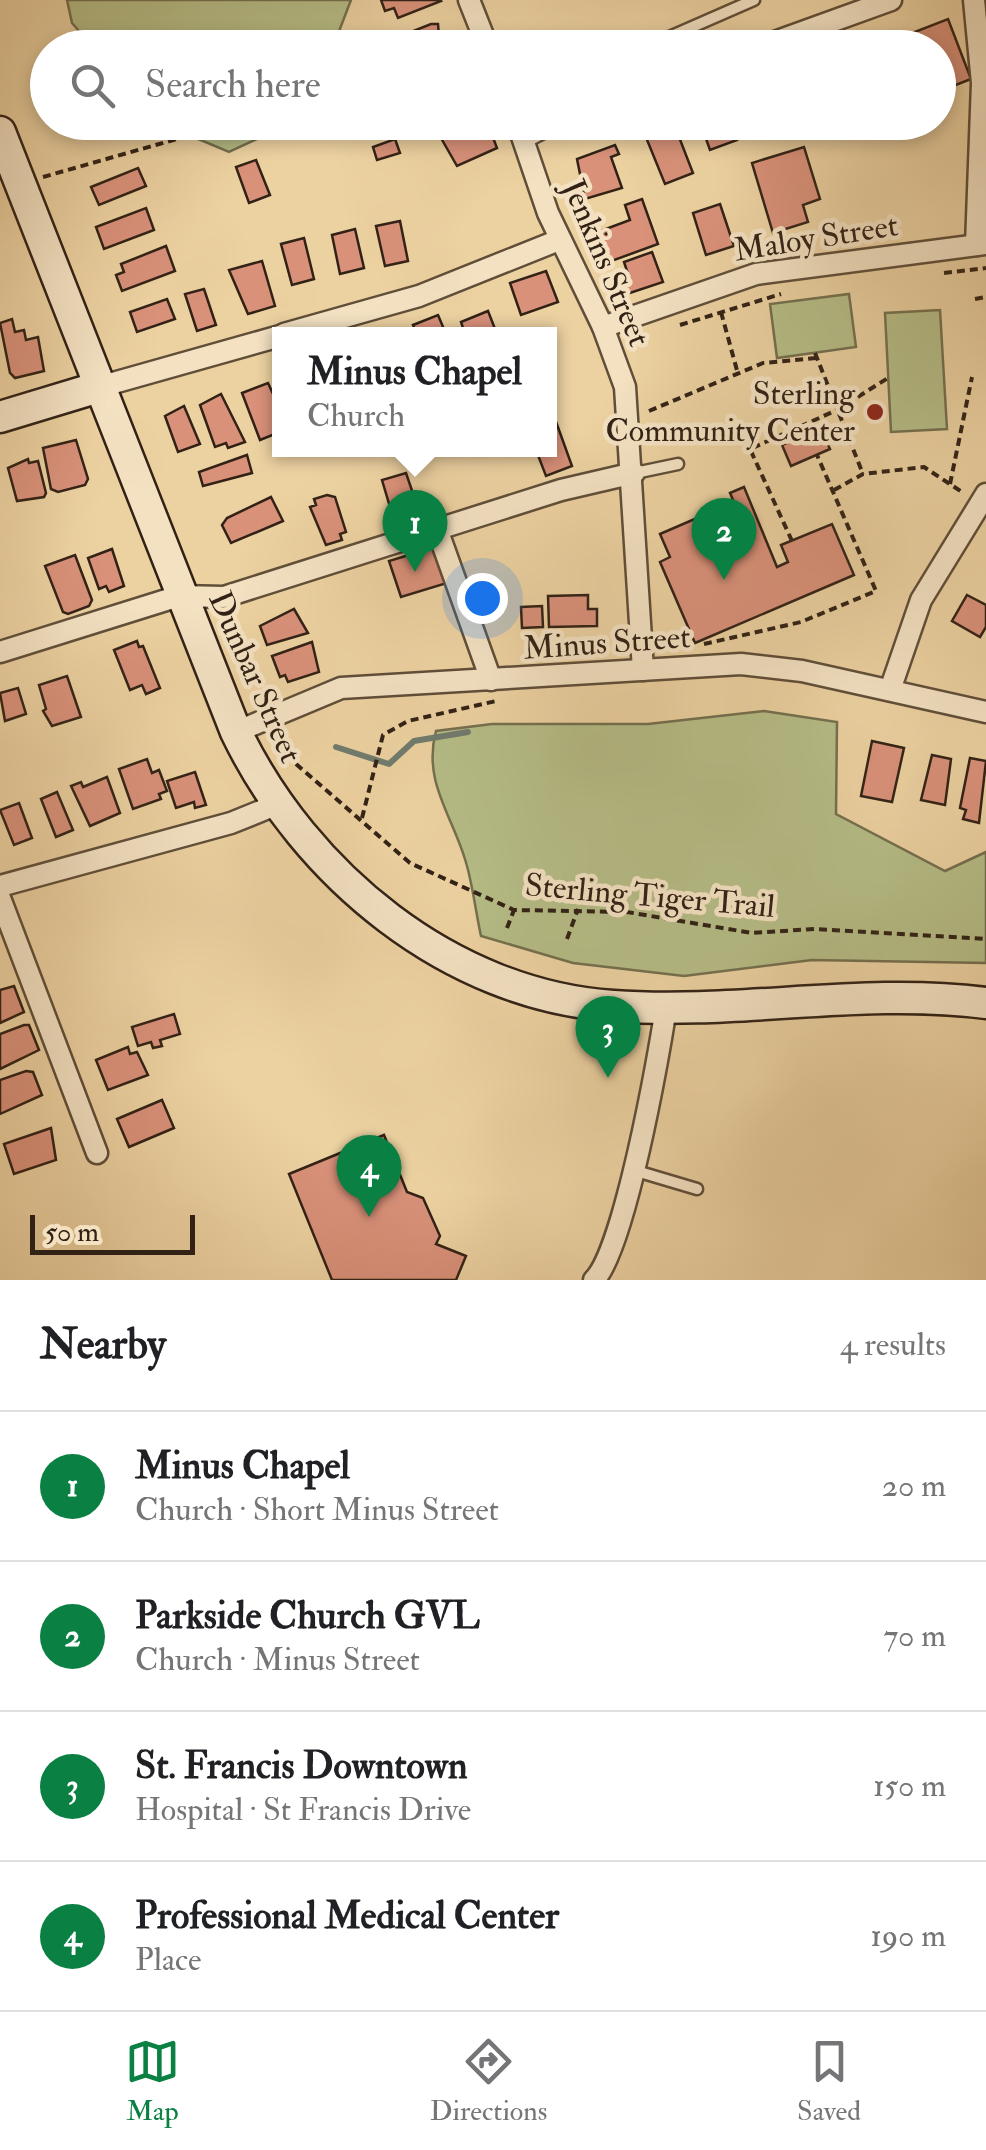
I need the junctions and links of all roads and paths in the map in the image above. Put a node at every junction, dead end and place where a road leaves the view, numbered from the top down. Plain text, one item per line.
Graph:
1 (470, 0) edge
2 (754, 0) edge
3 (891, 0) edge
4 (974, 0) edge
5 (481, 30) edge
6 (685, 30) edge
7 (808, 30) edge
8 (0, 132) edge
9 (173, 140) edge
10 (524, 140) edge
11 (10, 186) edge
12 (560, 240) junction
13 (981, 245) edge
14 (986, 268) edge
15 (939, 273) dead end
16 (783, 294) dead end
17 (986, 297) edge
18 (974, 299) dead end
19 (721, 312) junction
20 (603, 326) junction
21 (675, 326) dead end
22 (310, 327) edge
23 (272, 338) edge
24 (738, 374) junction
25 (972, 377) dead end
26 (888, 378) dead end
27 (99, 387) junction
28 (837, 410) junction
29 (640, 415) dead end
30 (0, 417) edge
31 (816, 455) dead end
32 (678, 464) dead end
33 (634, 473) junction
34 (862, 474) junction
35 (950, 484) junction
36 (834, 490) junction
37 (983, 499) edge
38 (437, 529) junction
39 (792, 541) dead end
40 (180, 596) junction
41 (696, 650) dead end
42 (0, 652) edge
43 (643, 670) junction
44 (496, 687) junction
45 (890, 690) junction
46 (986, 712) edge
47 (236, 732) junction
48 (296, 764) dead end
49 (278, 804) junction
50 (362, 820) junction
51 (0, 886) edge
52 (0, 898) edge
53 (578, 908) junction
54 (514, 910) junction
55 (507, 928) dead end
56 (986, 939) edge
57 (566, 940) dead end
58 (986, 1002) edge
59 (666, 1006) junction
60 (97, 1153) dead end
61 (632, 1170) junction
62 (697, 1189) dead end
63 (599, 1278) edge

1 - 5 street
2 - 6 lane
3 - 7 street
4 - 13 street
8 - 11 street, Dunbar Street
9 - 11 path
10 - 12 street, Jenkins Street
11 - 27 street, Dunbar Street
12 - 20 street, Jenkins Street
12 - 22 street
13 - 20 street, Maloy Street
14 - 15 path
16 - 19 path
17 - 18 path
19 - 21 path
19 - 24 path
20 - 33 street, Jenkins Street
23 - 27 street
24 - 28 path
24 - 29 path
25 - 35 path
26 - 28 path
27 - 30 street
27 - 40 street, Dunbar Street
28 - 34 path
28 - 39 path
31 - 36 path
32 - 33 lane
33 - 38 street
33 - 43 street, Jenkins Street
34 - 35 path
34 - 36 path
35 - 37 path
36 - 41 path
37 - 45 street
38 - 40 street
38 - 44 street
40 - 42 street
40 - 47 street, Dunbar Street
43 - 44 street, Minus Street
43 - 45 street, Minus Street
44 - 47 street, Minus Street
44 - 50 path
45 - 46 street, Minus Street
47 - 49 street, Dunbar Street
48 - 50 path, Sterling Tiger Trail
49 - 51 street
49 - 59 street, Dunbar Street
50 - 54 path, Sterling Tiger Trail
52 - 60 street
53 - 54 path, Sterling Tiger Trail
53 - 56 path, Sterling Tiger Trail
53 - 57 path
54 - 55 path
58 - 59 street, Dunbar Street
59 - 61 street
61 - 62 lane
61 - 63 street

